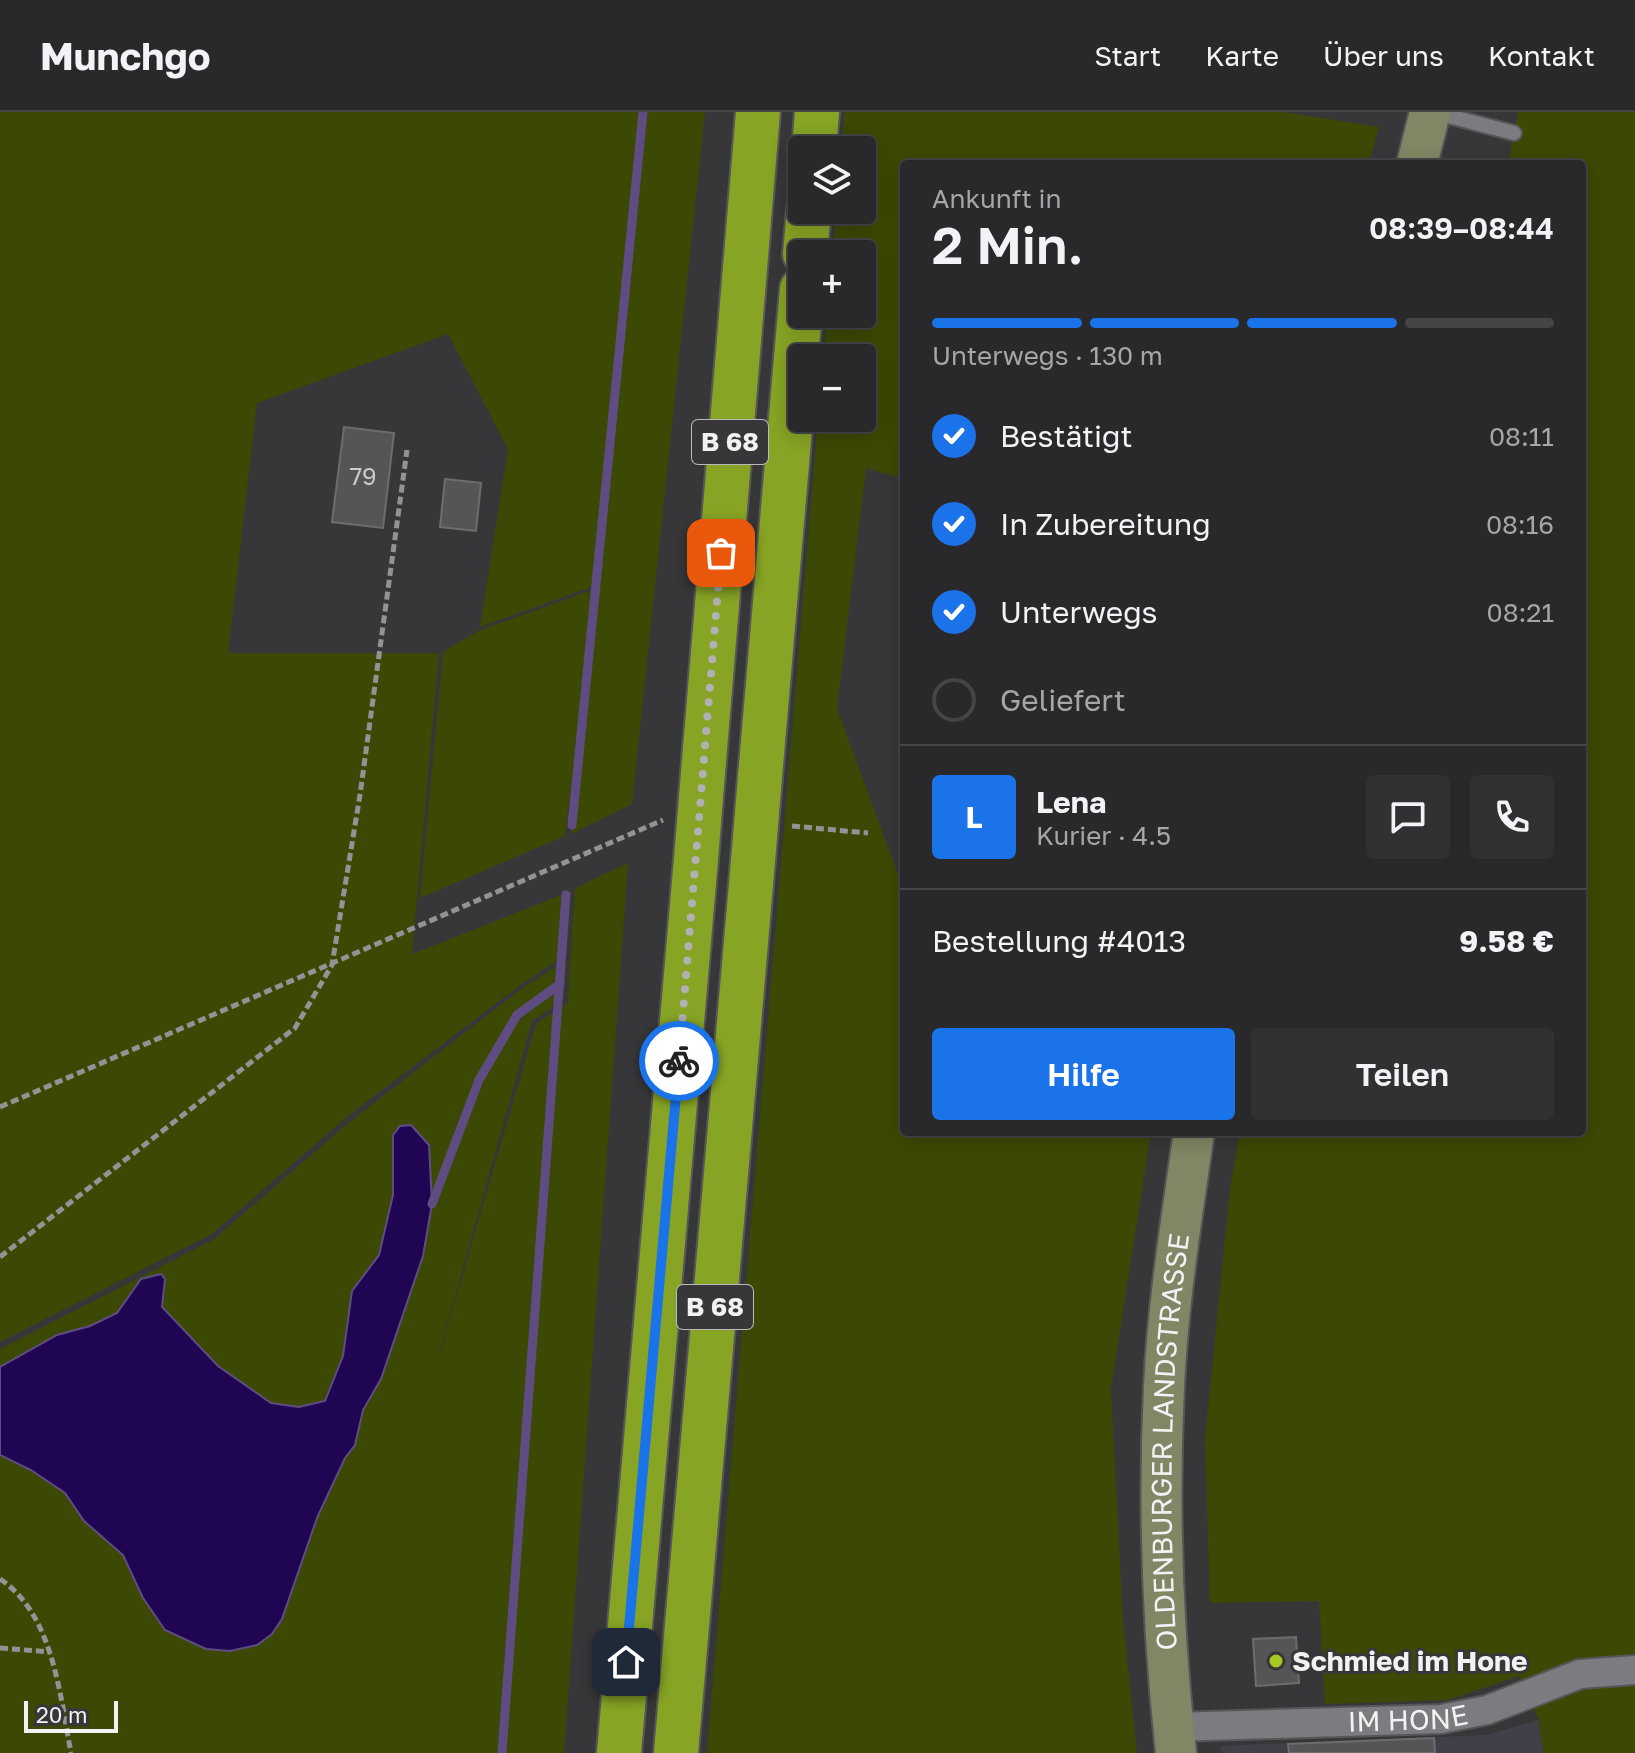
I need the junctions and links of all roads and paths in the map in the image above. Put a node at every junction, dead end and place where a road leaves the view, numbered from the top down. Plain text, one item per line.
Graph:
1 (758, 112) edge
2 (817, 112) edge
3 (1431, 112) edge
4 (1514, 133) dead end
5 (815, 136) edge
6 (1418, 160) edge
7 (799, 328) edge
8 (407, 450) dead end
9 (675, 814) dead end
10 (779, 825) dead end
11 (868, 833) dead end
12 (332, 965) junction
13 (0, 1107) edge
14 (1193, 1136) edge
15 (0, 1257) edge
16 (0, 1579) edge
17 (0, 1648) edge
18 (52, 1652) junction
19 (1635, 1670) edge
20 (1175, 1740) edge
21 (71, 1753) edge
22 (619, 1753) edge
23 (676, 1753) edge

1 - 22 highway, B 68, bridge
2 - 5 highway
3 - 4 lane
3 - 6 street
7 - 23 highway, B 68, bridge
8 - 12 path
9 - 12 path
10 - 11 path
12 - 13 path
12 - 15 path
14 - 20 street, OLDENBURGER LANDSTRASSE
16 - 18 path
17 - 18 path
18 - 21 path
19 - 20 street, IM HONE

